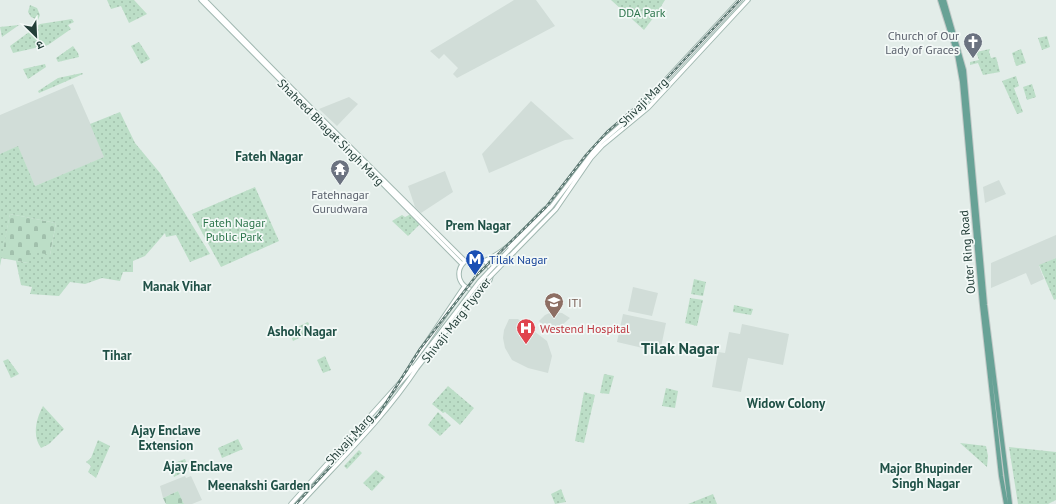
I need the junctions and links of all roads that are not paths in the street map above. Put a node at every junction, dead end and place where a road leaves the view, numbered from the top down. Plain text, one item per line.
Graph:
1 (201, 0) edge
2 (205, 0) edge
3 (740, 0) edge
4 (748, 0) edge
5 (940, 0) edge
6 (944, 0) edge
7 (714, 28) junction
8 (718, 32) junction
9 (964, 82) junction
10 (565, 197) joint
11 (551, 207) junction
12 (465, 261) junction
13 (484, 261) junction
14 (462, 264) junction
15 (464, 287) junction
16 (416, 368) junction
17 (413, 374) joint
18 (408, 375) junction
19 (291, 504) edge
20 (300, 504) edge
21 (1006, 504) edge
22 (1010, 504) edge

1 - 14 main road, Shaheed Bhagat Singh Marg
2 - 12 main road, Shaheed Bhagat Singh Marg
3 - 7 main road, Shivaji Marg
4 - 8 main road, Shivaji Marg
5 - 9 main road, Outer Ring Road
6 - 9 main road, Outer Ring Road
7 - 8 main road
7 - 11 main road, Shivaji Marg
8 - 10 main road, Shivaji Marg
9 - 21 main road, Outer Ring Road
9 - 22 main road, Outer Ring Road
10 - 16 main road, Shivaji Marg Flyover, bridge
11 - 13 main road
11 - 16 main road, Shivaji Marg Flyover, bridge
12 - 13 main road
12 - 14 main road
13 - 15 main road
14 - 15 main road
15 - 18 main road
16 - 17 main road, Shivaji Marg Flyover
16 - 18 main road, Shivaji Marg Flyover
17 - 20 main road, Shivaji Marg
18 - 19 main road, Shivaji Marg

